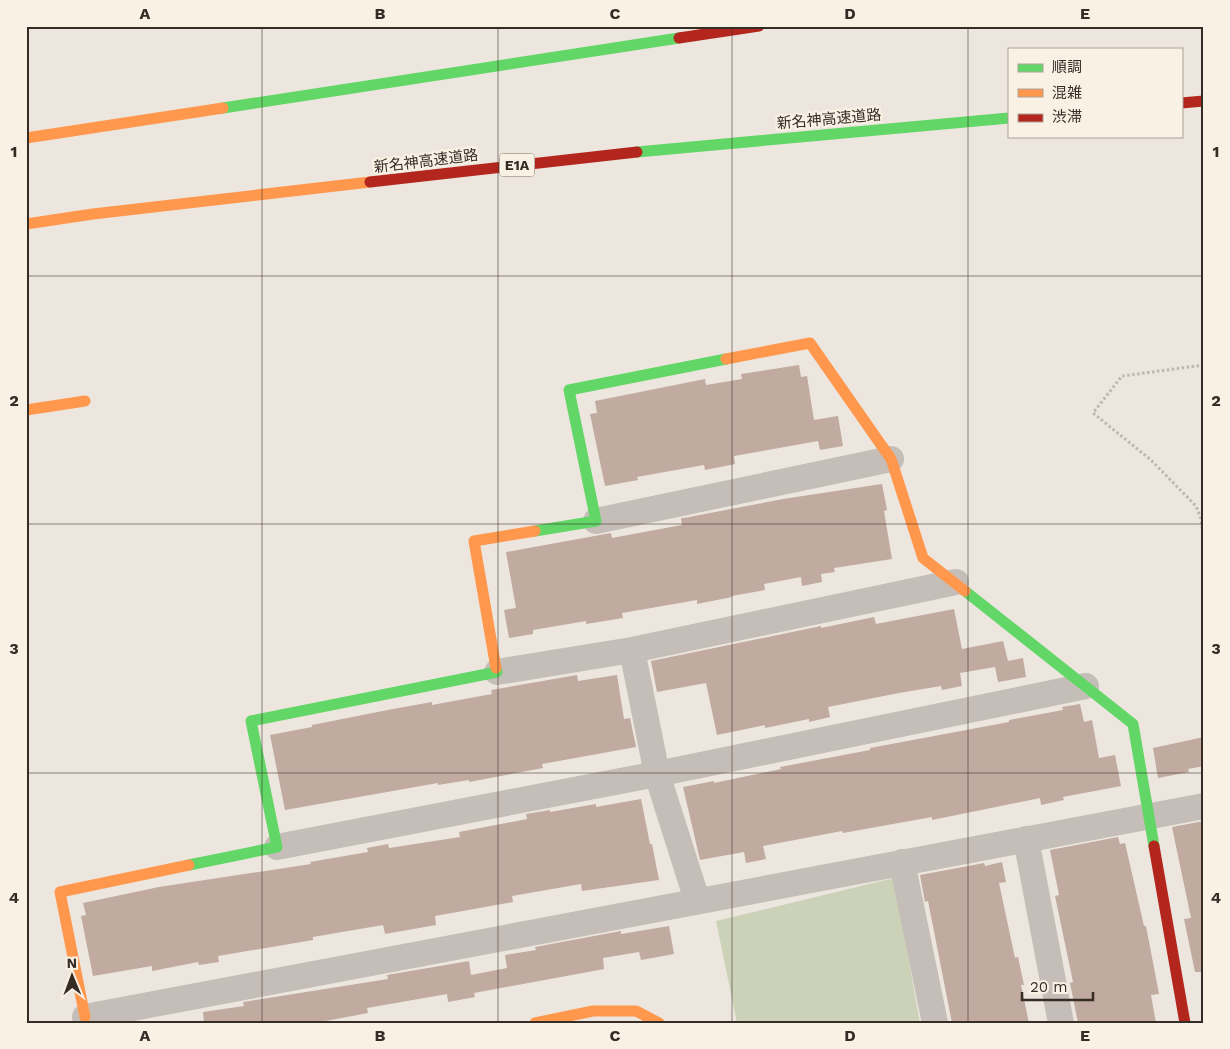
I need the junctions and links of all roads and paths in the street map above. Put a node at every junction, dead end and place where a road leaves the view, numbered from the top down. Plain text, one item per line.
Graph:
1 (759, 26) edge
2 (1204, 102) edge
3 (1182, 103) edge
4 (1008, 118) edge
5 (26, 138) edge
6 (26, 224) edge
7 (1204, 365) edge
8 (85, 401) dead end
9 (26, 410) edge
10 (890, 458) junction
11 (596, 521) junction
12 (1204, 543) edge
13 (956, 582) junction
14 (632, 650) junction
15 (497, 672) junction
16 (1086, 686) junction
17 (657, 774) junction
18 (1204, 806) edge
19 (1149, 816) junction
20 (1026, 839) junction
21 (277, 847) junction
22 (902, 862) junction
23 (697, 900) junction
24 (86, 1020) edge
25 (536, 1023) edge
26 (659, 1023) edge
27 (935, 1023) edge
28 (1062, 1023) edge
29 (1186, 1023) edge

1 - 5 main road
2 - 3 main road
4 - 6 main road, 新名神高速道路 / E1A
7 - 12 path
8 - 9 main road
10 - 11 street
10 - 11 main road
10 - 13 main road
11 - 15 main road
13 - 14 street
13 - 16 main road
14 - 15 street
14 - 17 street
15 - 21 main road
16 - 17 street
16 - 19 main road
17 - 21 street
17 - 23 street
18 - 19 street
19 - 20 street
19 - 29 main road
20 - 22 street
20 - 28 street
21 - 24 main road
22 - 23 street
22 - 27 street
23 - 24 street
25 - 26 main road

